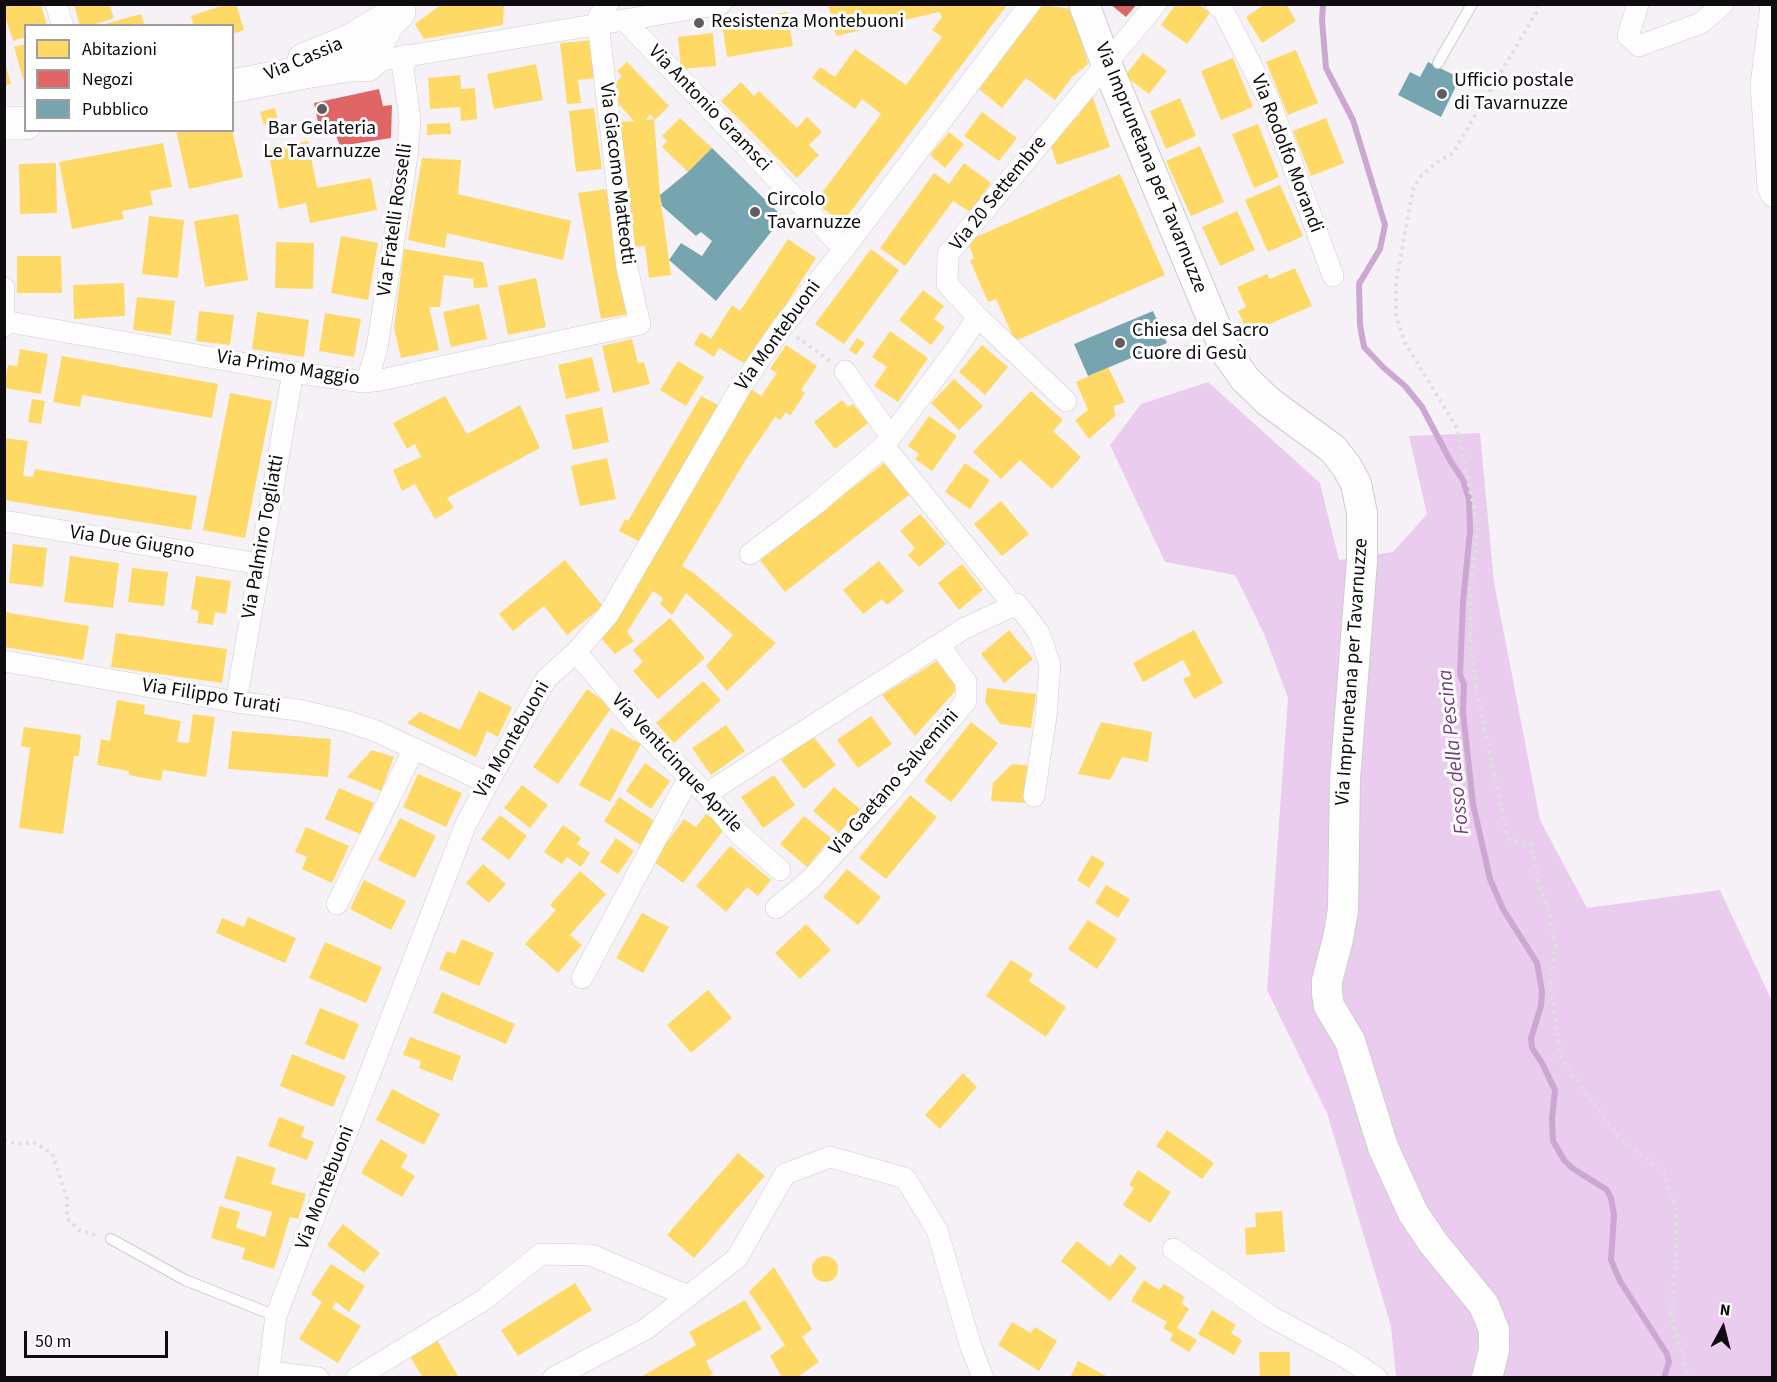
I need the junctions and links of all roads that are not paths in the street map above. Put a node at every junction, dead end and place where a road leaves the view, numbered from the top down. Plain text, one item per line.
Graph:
1 (56, 4) edge
2 (608, 4) edge
3 (721, 4) edge
4 (1030, 4) edge
5 (1084, 4) edge
6 (1156, 4) edge
7 (1216, 4) edge
8 (1472, 4) edge
9 (1638, 4) edge
10 (1724, 4) edge
11 (1771, 4) edge
12 (404, 8) edge
13 (624, 20) junction
14 (598, 23) junction
15 (62, 24) edge
16 (362, 50) junction
17 (416, 54) junction
18 (1106, 63) junction
19 (1438, 63) dead end
20 (244, 83) edge
21 (4, 123) edge
22 (24, 123) edge
23 (1773, 196) edge
24 (844, 249) junction
25 (1333, 276) dead end
26 (4, 288) edge
27 (978, 316) junction
28 (5, 323) edge
29 (640, 324) joint
30 (845, 371) road end
31 (293, 372) junction
32 (363, 382) junction
33 (1066, 401) dead end
34 (888, 441) junction
35 (4, 522) edge
36 (750, 554) dead end
37 (260, 564) junction
38 (1005, 595) dead end
39 (939, 645) junction
40 (576, 652) junction
41 (4, 661) edge
42 (236, 702) junction
43 (414, 748) junction
44 (689, 777) junction
45 (488, 783) junction
46 (706, 794) junction
47 (1034, 796) dead end
48 (780, 870) dead end
49 (337, 904) dead end
50 (776, 908) dead end
51 (582, 978) dead end
52 (111, 1239) road end
53 (1173, 1249) dead end
54 (688, 1296) junction
55 (276, 1316) junction
56 (269, 1375) edge
57 (318, 1377) edge
58 (356, 1377) edge
59 (553, 1377) edge
60 (983, 1377) edge
61 (1377, 1377) edge
62 (1487, 1377) edge

1 - 15 street
2 - 14 street
3 - 13 street
4 - 24 street, Via Montebuoni
5 - 18 main road, Via Imprunetana per Tavarnuzze
6 - 18 street
7 - 25 street, Via Rodolfo Morandi
8 - 19 lane
9 - 10 street
11 - 23 street
12 - 16 main road
13 - 14 street
13 - 24 street, Via Antonio Gramsci
14 - 17 street
14 - 29 street, Via Giacomo Matteotti
16 - 17 street
16 - 20 main road, Via Cassia
17 - 32 street, Via Fratelli Rosselli
18 - 27 street, Via 20 Settembre
18 - 62 main road, Via Imprunetana per Tavarnuzze
21 - 22 main road
24 - 40 street, Via Montebuoni
26 - 28 street
27 - 33 street, Via 20 Settembre
27 - 34 street
28 - 31 street, Via Primo Maggio
29 - 32 street, Via Primo Maggio
30 - 34 street
31 - 32 street, Via Primo Maggio
31 - 37 street, Via Palmiro Togliatti
34 - 36 street
34 - 38 street
35 - 37 street, Via Due Giugno
37 - 42 street, Via Palmiro Togliatti
39 - 46 street
39 - 47 street
39 - 50 street, Via Gaetano Salvemini
40 - 44 street, Via Venticinque Aprile
40 - 45 street, Via Montebuoni
41 - 42 street, Via Filippo Turati
42 - 43 street, Via Filippo Turati
43 - 45 street, Via Filippo Turati
43 - 49 street
44 - 46 street, Via Venticinque Aprile
44 - 51 street
45 - 55 street, Via Montebuoni
46 - 48 street, Via Venticinque Aprile
52 - 55 lane
53 - 61 street
54 - 58 street
54 - 59 street
54 - 60 street
55 - 56 street, Via Montebuoni
56 - 57 street

